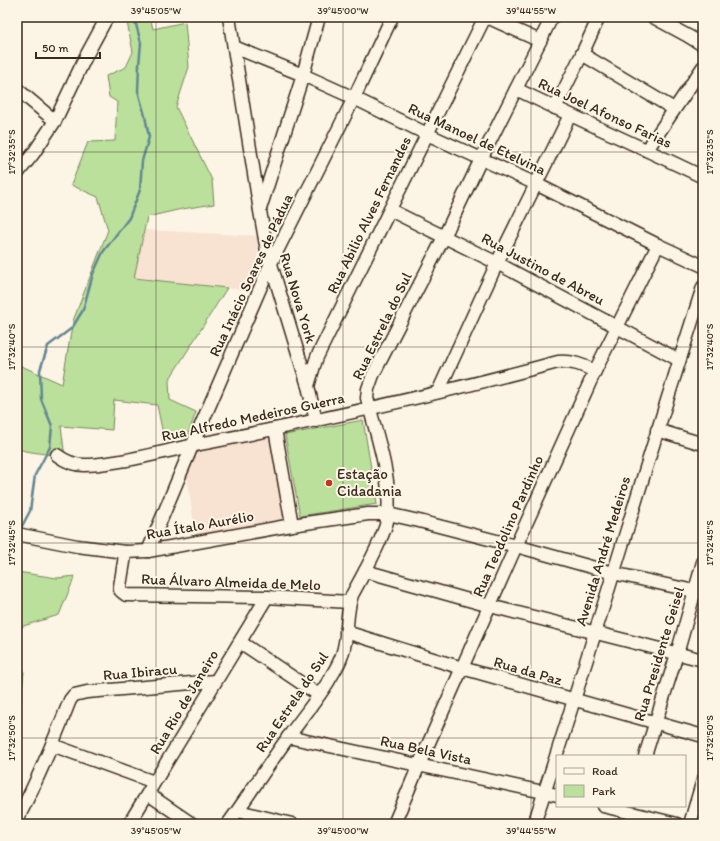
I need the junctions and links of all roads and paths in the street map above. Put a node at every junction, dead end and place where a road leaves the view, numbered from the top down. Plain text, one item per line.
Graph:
1 (108, 17) edge
2 (229, 17) edge
3 (319, 17) edge
4 (392, 17) edge
5 (486, 17) edge
6 (552, 17) edge
7 (599, 17) edge
8 (654, 17) edge
9 (100, 22) edge
10 (540, 41) junction
11 (703, 45) edge
12 (234, 47) junction
13 (582, 54) junction
14 (703, 67) edge
15 (302, 75) junction
16 (17, 88) edge
17 (516, 89) junction
18 (354, 98) junction
19 (555, 108) junction
20 (674, 109) junction
21 (570, 115) junction
22 (56, 121) junction
23 (427, 134) junction
24 (647, 150) junction
25 (481, 160) junction
26 (17, 174) edge
27 (703, 177) edge
28 (536, 184) junction
29 (390, 210) junction
30 (260, 211) junction
31 (444, 237) junction
32 (658, 245) junction
33 (271, 263) junction
34 (497, 263) junction
35 (703, 266) edge
36 (703, 287) edge
37 (618, 326) junction
38 (679, 360) junction
39 (595, 371) junction
40 (308, 386) junction
41 (438, 392) junction
42 (370, 409) junction
43 (316, 421) junction
44 (275, 429) junction
45 (657, 430) junction
46 (703, 444) edge
47 (192, 446) junction
48 (57, 455) dead end
49 (388, 514) junction
50 (292, 525) junction
51 (17, 534) edge
52 (516, 546) junction
53 (148, 551) junction
54 (125, 552) junction
55 (703, 562) edge
56 (365, 571) junction
57 (613, 573) junction
58 (699, 592) edge
59 (267, 597) junction
60 (350, 602) junction
61 (490, 606) junction
62 (346, 632) junction
63 (594, 632) junction
64 (240, 642) junction
65 (677, 654) junction
66 (703, 660) edge
67 (462, 668) junction
68 (215, 681) junction
69 (319, 695) junction
70 (574, 700) junction
71 (655, 723) junction
72 (703, 736) edge
73 (288, 737) junction
74 (52, 745) junction
75 (556, 755) edge
76 (556, 755) edge
77 (645, 755) edge
78 (419, 765) junction
79 (703, 780) edge
80 (154, 782) junction
81 (544, 792) junction
82 (148, 794) junction
83 (556, 795) edge
84 (612, 807) edge
85 (629, 809) edge
86 (238, 811) junction
87 (17, 820) edge
88 (129, 824) edge
89 (192, 824) edge
90 (228, 824) edge
91 (292, 824) edge
92 (394, 824) edge
93 (534, 824) edge
94 (677, 824) edge
95 (690, 824) edge

1 - 9 street
2 - 12 street, Rua Nova York
3 - 15 street
4 - 18 street, Rua Inácio Soares de Pádua
5 - 10 street
5 - 23 street, Rua Abilio Alves Fernandes
6 - 10 street, Rua Estrela do Sul
7 - 13 street
8 - 11 street
9 - 22 street
10 - 17 street, Rua Estrela do Sul
12 - 15 street, Rua Manoel de Etelvina
12 - 30 street, Rua Nova York
13 - 19 street
13 - 20 street
14 - 20 street
15 - 18 street, Rua Manoel de Etelvina
15 - 30 street
16 - 22 street
17 - 19 street, Rua Joel Afonso Farias
17 - 25 street, Rua Estrela do Sul
18 - 23 street, Rua Manoel de Etelvina
18 - 33 street, Rua Inácio Soares de Pádua
19 - 21 street, Rua Joel Afonso Farias
20 - 24 street
21 - 24 street, Rua Joel Afonso Farias
21 - 28 street
22 - 26 street
23 - 25 street, Rua Manoel de Etelvina
23 - 29 street, Rua Abilio Alves Fernandes
24 - 27 street, Rua Joel Afonso Farias
25 - 28 street, Rua Manoel de Etelvina
25 - 31 street, Rua Estrela do Sul
28 - 32 street, Rua Manoel de Etelvina
28 - 34 street
29 - 31 street, Rua Justino de Abreu
29 - 40 street, Rua Abilio Alves Fernandes
30 - 33 street, Rua Nova York
31 - 34 street, Rua Justino de Abreu
31 - 42 street, Rua Estrela do Sul
32 - 35 street, Rua Manoel de Etelvina
32 - 37 street, Rua Teodolino Pardinho
33 - 40 street, Rua Nova York
33 - 47 street, Rua Inácio Soares de Pádua
34 - 37 street, Rua Justino de Abreu
34 - 41 street
36 - 38 street, Avenida André Medeiros
37 - 38 street, Rua Justino de Abreu
37 - 39 street, Rua Teodolino Pardinho
38 - 45 street, Avenida André Medeiros
39 - 41 street, Rua Alfredo Medeiros Guerra
39 - 52 street, Rua Teodolino Pardinho
40 - 43 street, Rua Nova York
41 - 42 street, Rua Alfredo Medeiros Guerra
42 - 43 street, Rua Alfredo Medeiros Guerra
42 - 49 street, Rua Estrela do Sul
43 - 44 street, Rua Alfredo Medeiros Guerra
44 - 47 street, Rua Alfredo Medeiros Guerra
44 - 50 street
45 - 46 street
45 - 57 street, Avenida André Medeiros
47 - 48 street, Rua Alfredo Medeiros Guerra
47 - 53 street, Rua Inácio Soares de Pádua
49 - 50 street, Rua Ítalo Aurélio
49 - 52 street, Rua Ítalo Aurélio
49 - 56 street, Rua Estrela do Sul
50 - 53 street, Rua Ítalo Aurélio
51 - 54 street, Rua Ítalo Aurélio
52 - 57 street, Rua Ítalo Aurélio
52 - 61 street, Rua Teodolino Pardinho
53 - 54 street, Rua Ítalo Aurélio
54 - 59 street, Rua Álvaro Almeida de Melo
55 - 58 street, Rua Presidente Geisel
56 - 60 street, Rua Estrela do Sul
56 - 61 street
57 - 58 street, Rua Ítalo Aurélio
57 - 63 street, Avenida André Medeiros
58 - 65 street, Rua Presidente Geisel
59 - 60 street, Rua Álvaro Almeida de Melo
59 - 64 street, Rua Rio de Janeiro
60 - 62 street, Rua Estrela do Sul
61 - 63 street
61 - 67 street, Rua Teodolino Pardinho
62 - 67 street, Rua da Paz
62 - 69 street, Rua Estrela do Sul
63 - 65 street
63 - 70 street, Avenida André Medeiros
64 - 68 street, Rua Rio de Janeiro
64 - 69 street
65 - 66 street
65 - 71 street, Rua Presidente Geisel
67 - 70 street, Rua da Paz
67 - 78 street, Rua Teodolino Pardinho
68 - 74 street, Rua Ibiracu
68 - 80 street, Rua Rio de Janeiro
69 - 73 street, Rua Estrela do Sul
70 - 71 street, Rua da Paz
70 - 76 street, Avenida André Medeiros
71 - 72 street, Rua da Paz
71 - 77 street, Rua Presidente Geisel
73 - 78 street, Rua Bela Vista
73 - 86 street, Rua Estrela do Sul
74 - 80 street
74 - 87 street
75 - 81 street, Avenida André Medeiros
78 - 81 street, Rua Bela Vista
78 - 92 street, Rua Teodolino Pardinho
79 - 95 street
80 - 82 street, Rua Rio de Janeiro
81 - 83 street, Rua Bela Vista
81 - 93 street, Avenida André Medeiros
82 - 88 street, Rua Rio de Janeiro
82 - 89 street
84 - 85 street
85 - 94 street
86 - 90 street, Rua Estrela do Sul
86 - 91 street

